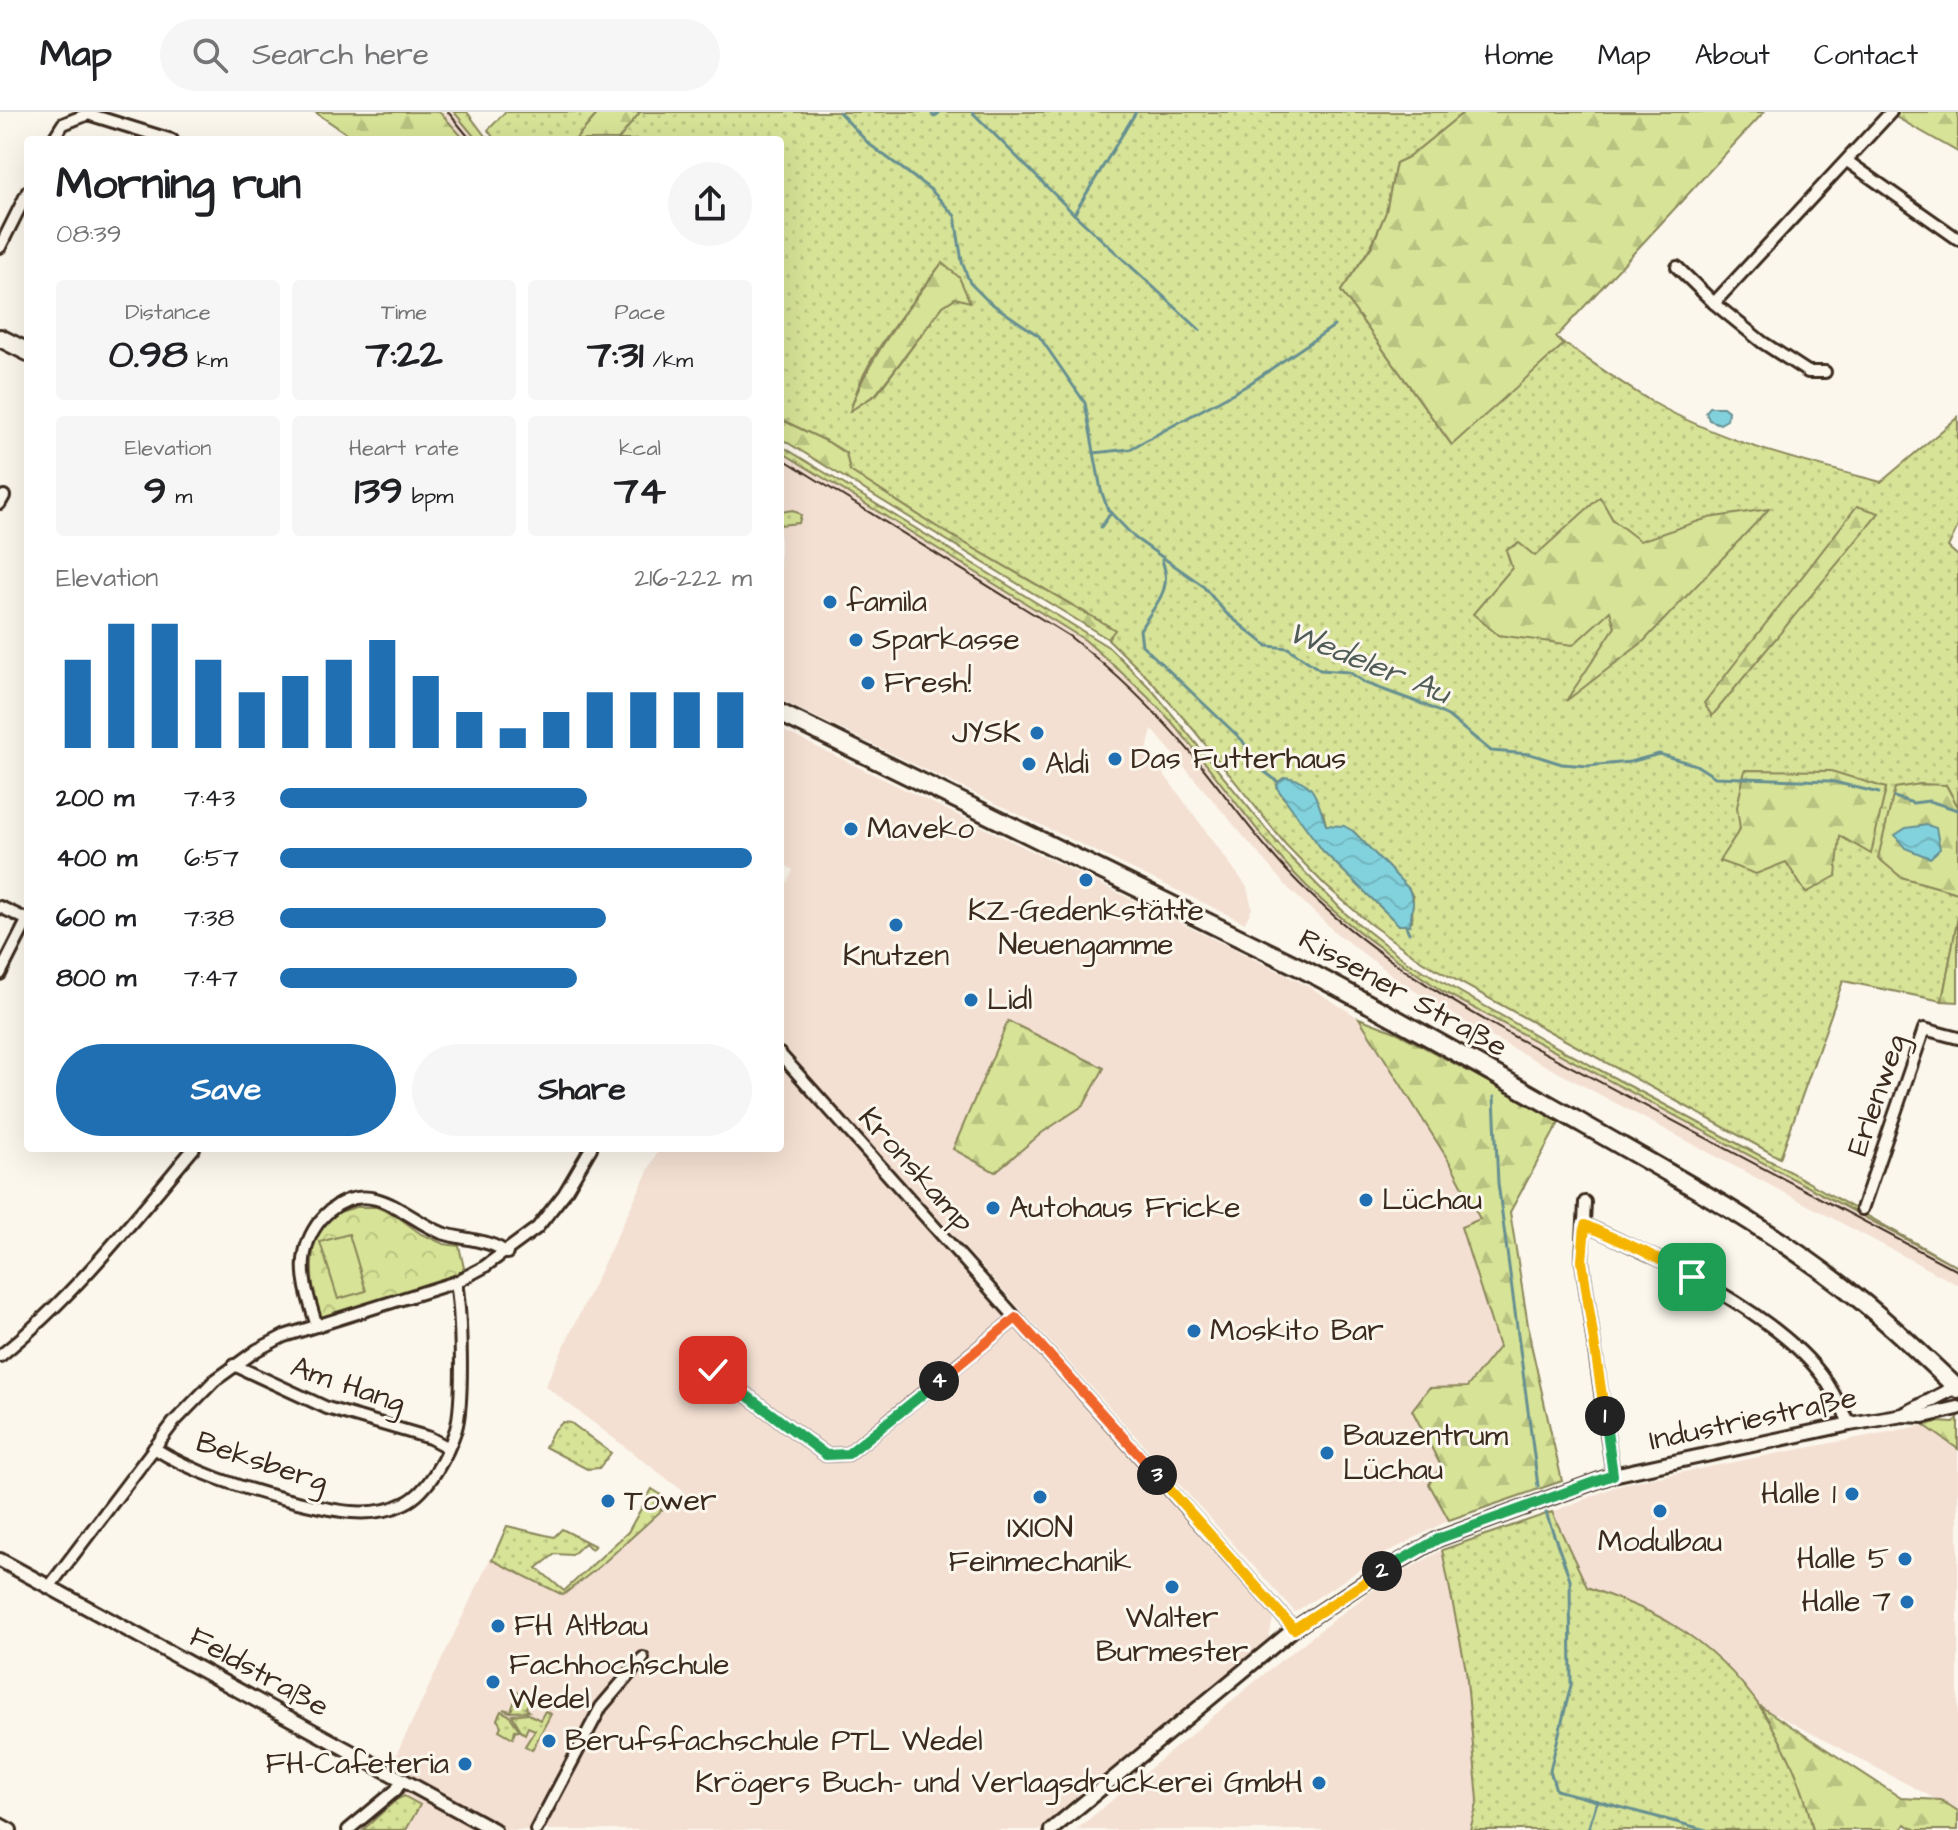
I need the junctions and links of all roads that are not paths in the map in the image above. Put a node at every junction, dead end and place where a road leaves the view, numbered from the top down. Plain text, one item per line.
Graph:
1 (1891, 112) edge
2 (70, 115) edge
3 (56, 136) edge
4 (160, 136) edge
5 (1847, 161) junction
6 (24, 199) edge
7 (1958, 239) edge
8 (0, 247) edge
9 (1677, 267) dead end
10 (1714, 303) junction
11 (0, 338) edge
12 (24, 350) edge
13 (1825, 372) dead end
14 (784, 715) edge
15 (0, 907) edge
16 (24, 918) edge
17 (24, 928) edge
18 (0, 974) edge
19 (1958, 1038) edge
20 (784, 1058) edge
21 (191, 1152) edge
22 (588, 1152) edge
23 (1585, 1202) dead end
24 (1862, 1209) dead end
25 (1585, 1225) junction
26 (507, 1253) junction
27 (456, 1282) junction
28 (1016, 1318) junction
29 (317, 1326) junction
30 (0, 1356) edge
31 (234, 1365) junction
32 (713, 1370) dead end
33 (1957, 1388) edge
34 (1958, 1408) edge
35 (1903, 1415) junction
36 (1850, 1424) junction
37 (447, 1447) junction
38 (154, 1448) junction
39 (1613, 1475) junction
40 (0, 1560) edge
41 (49, 1587) junction
42 (1294, 1629) junction
43 (643, 1658) dead end
44 (402, 1780) junction
45 (0, 1824) edge
46 (11, 1830) edge
47 (348, 1830) edge
48 (494, 1830) edge
49 (536, 1830) edge
50 (1051, 1830) edge

1 - 5 street
2 - 3 street
2 - 4 street
5 - 7 street
5 - 10 street
6 - 8 street
9 - 10 street
10 - 13 street
11 - 12 main road
14 - 33 main road, Rissener Straße
15 - 16 street
17 - 18 street
19 - 24 street, Erlenweg
20 - 28 street, Kronskamp
21 - 30 street
22 - 26 street
23 - 25 street
25 - 36 street
25 - 39 street
26 - 27 street
26 - 29 street
27 - 29 street
27 - 37 street, Beksberg
28 - 32 street
28 - 42 street, Kronskamp
29 - 31 street
31 - 37 street, Am Hang
31 - 38 street
33 - 35 street, Industriestraße
34 - 35 street, Industriestraße
35 - 36 street, Industriestraße
36 - 39 street, Industriestraße
37 - 38 street, Beksberg
38 - 41 street
39 - 42 street, Industriestraße
40 - 41 street, Feldstraße
41 - 44 street, Feldstraße
42 - 50 street, Industriestraße
43 - 49 street
44 - 47 street
44 - 48 street, Feldstraße
45 - 46 street

